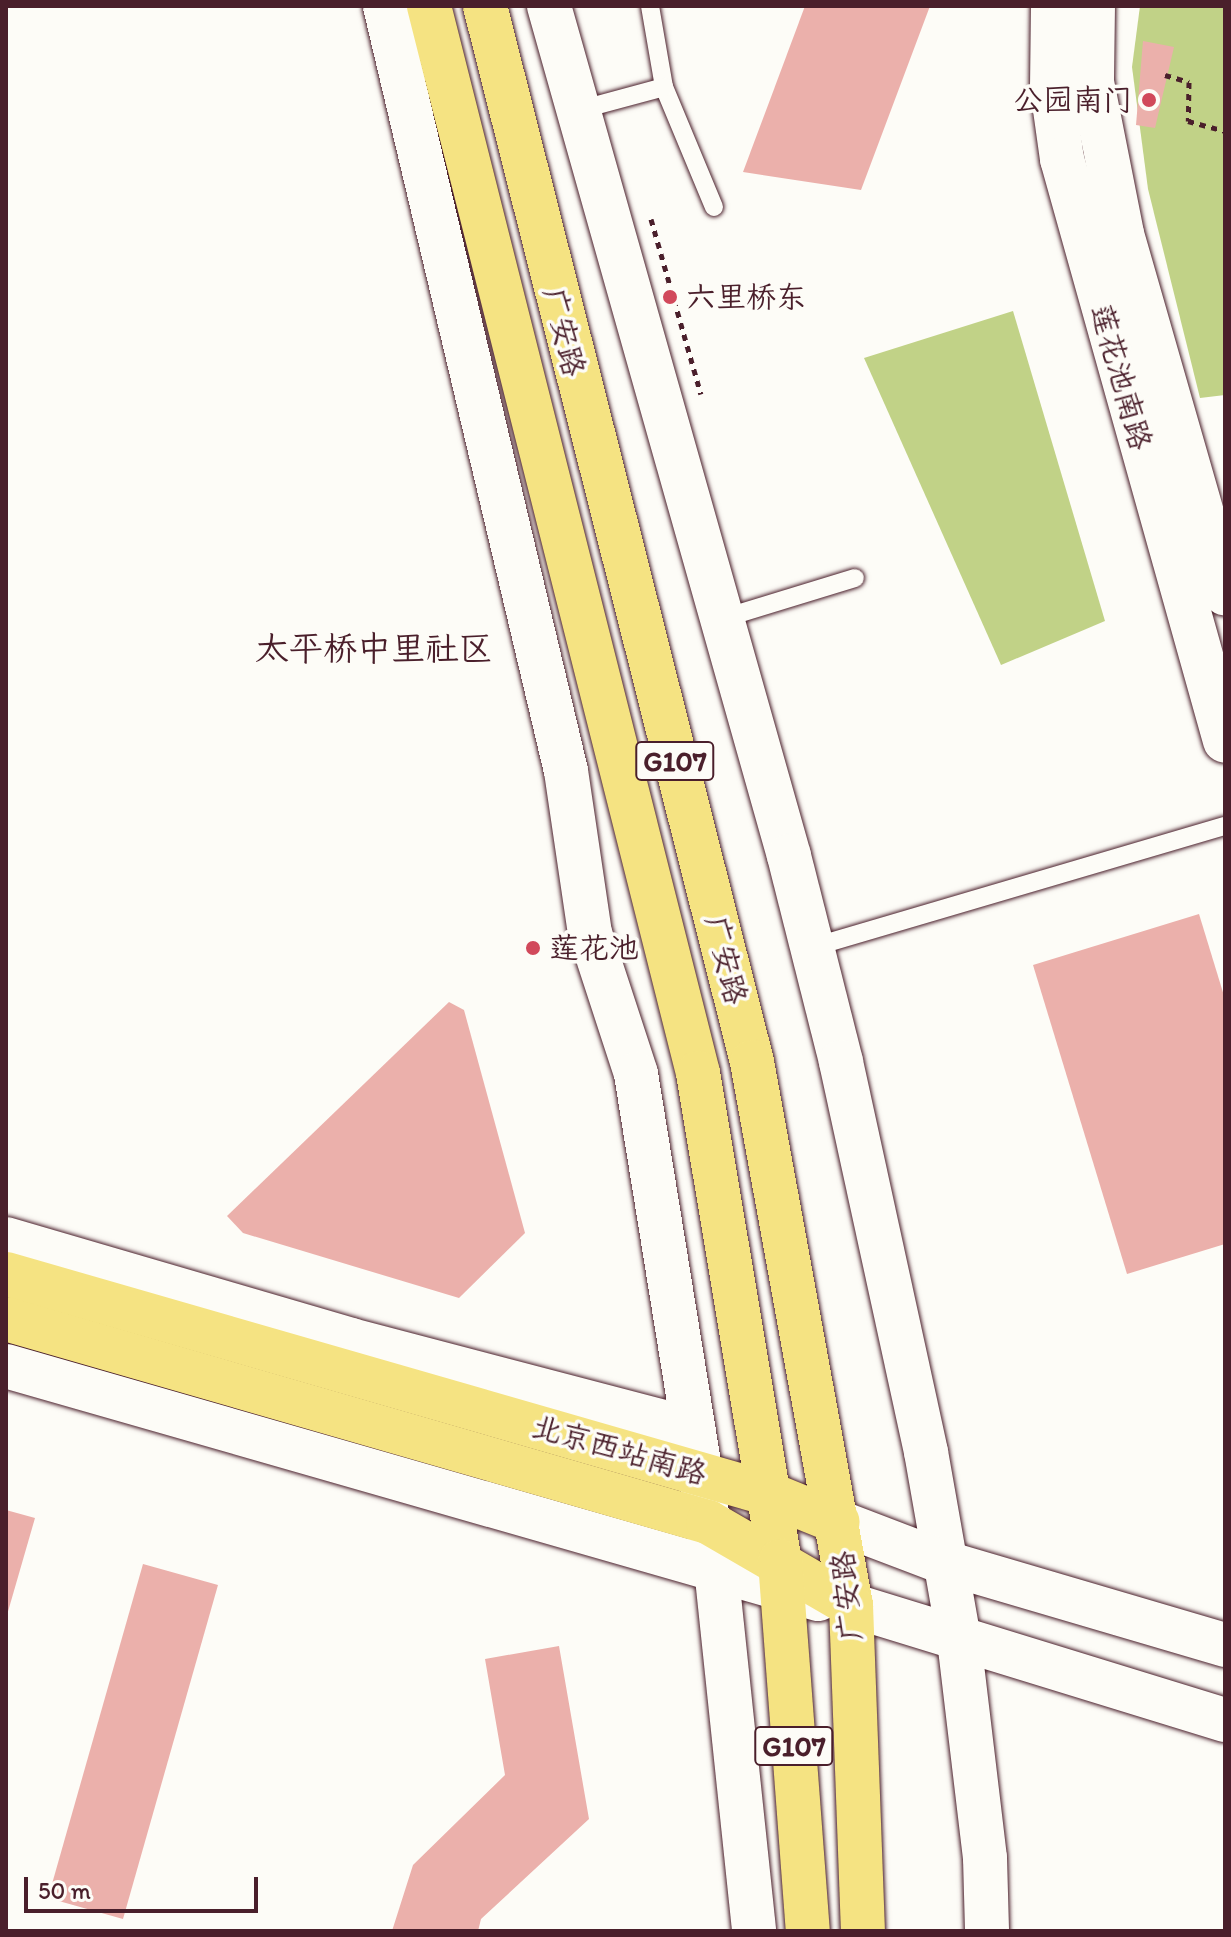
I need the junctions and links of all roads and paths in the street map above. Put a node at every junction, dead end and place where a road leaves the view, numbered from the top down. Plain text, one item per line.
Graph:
1 (385, 6) edge
2 (429, 6) edge
3 (485, 6) edge
4 (549, 6) edge
5 (650, 6) edge
6 (1053, 6) edge
7 (1093, 6) edge
8 (1165, 75) dead end
9 (664, 87) junction
10 (576, 111) junction
11 (1225, 131) edge
12 (714, 207) dead end
13 (855, 578) dead end
14 (1225, 594) edge
15 (581, 606) junction
16 (721, 619) junction
17 (1225, 741) edge
18 (566, 771) junction
19 (1225, 826) edge
20 (813, 947) junction
21 (6, 1239) edge
22 (6, 1274) edge
23 (6, 1319) edge
24 (6, 1366) edge
25 (693, 1430) junction
26 (701, 1474) junction
27 (769, 1494) junction
28 (708, 1522) junction
29 (838, 1522) junction
30 (943, 1562) junction
31 (716, 1568) junction
32 (780, 1576) junction
33 (851, 1605) junction
34 (959, 1640) junction
35 (1225, 1645) edge
36 (1182, 1706) junction
37 (1225, 1720) edge
38 (1225, 1732) edge
39 (754, 1931) edge
40 (808, 1931) edge
41 (863, 1931) edge
42 (987, 1931) edge

1 - 18 street
2 - 15 main road, 广安路 / G107
3 - 29 main road, 广安路 / G107
4 - 10 street
5 - 9 lane
6 - 17 street, 莲花池南路
7 - 14 street, 莲花池南路
8 - 11 path
9 - 10 lane
9 - 12 lane
10 - 16 street
13 - 16 lane
15 - 18 street
15 - 27 main road, 广安路 / G107
16 - 20 street
18 - 25 street
19 - 20 lane
20 - 30 street
21 - 25 street, 北京西站南路
22 - 26 main road, 北京西站南路
23 - 28 main road, 北京西站南路
24 - 31 street, 北京西站南路
25 - 26 street
26 - 27 main road, 北京西站南路
26 - 28 street
27 - 29 main road, 北京西站南路
27 - 32 main road, 广安路 / G107
28 - 31 street
28 - 32 main road, 北京西站南路
29 - 30 street, 北京西站南路
29 - 33 main road, 广安路 / G107
30 - 34 street
30 - 35 street, 北京西站南路
31 - 32 street, 北京西站南路
31 - 39 street
32 - 33 main road, 北京西站南路
32 - 40 main road, 广安路 / G107
33 - 34 street, 北京西站南路
33 - 41 main road, 广安路 / G107
34 - 36 street, 北京西站南路
34 - 42 street
36 - 37 street, 北京西站南路
36 - 38 street

